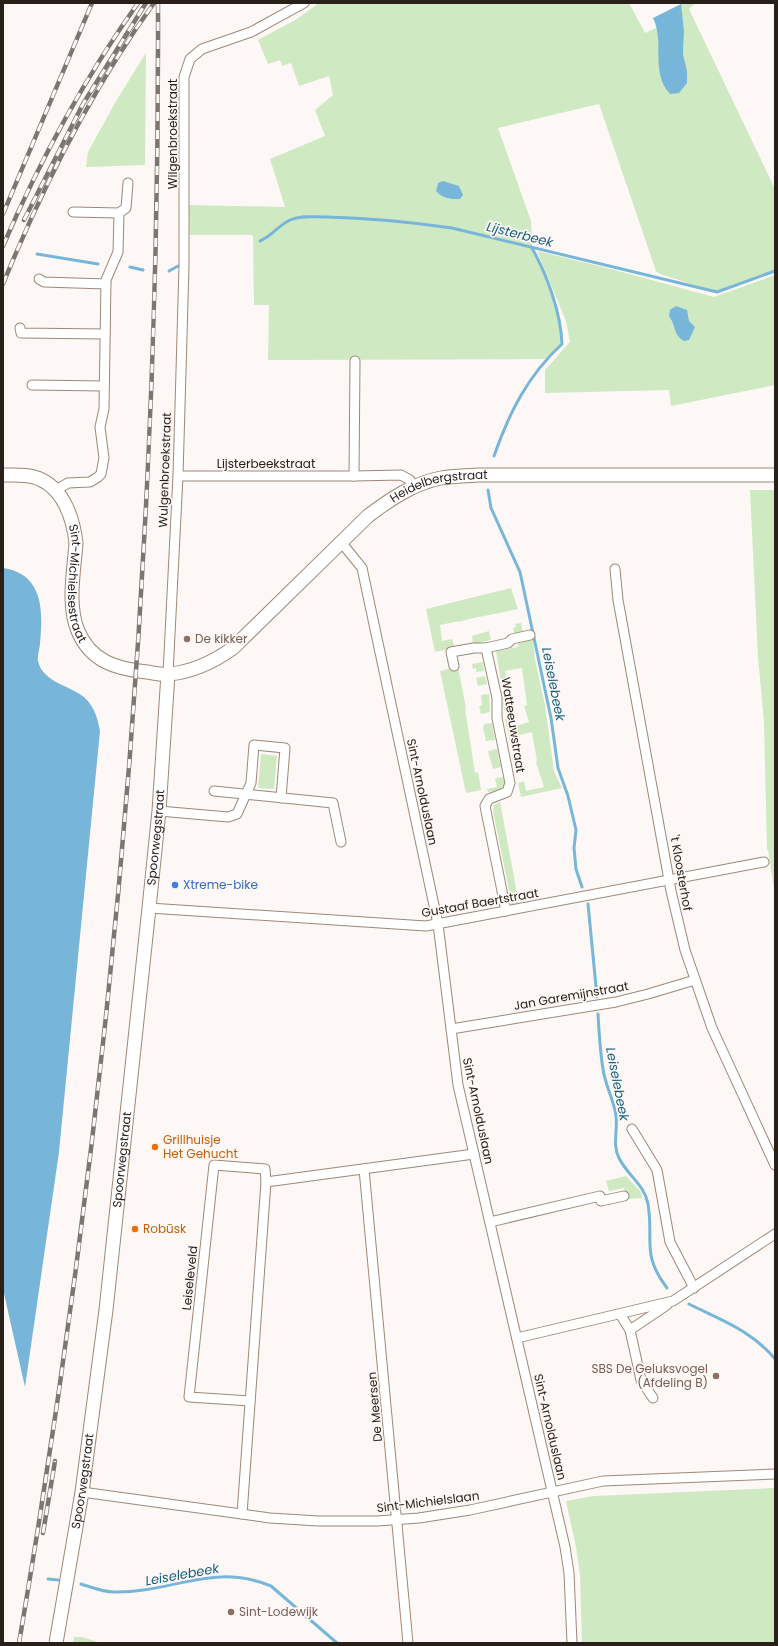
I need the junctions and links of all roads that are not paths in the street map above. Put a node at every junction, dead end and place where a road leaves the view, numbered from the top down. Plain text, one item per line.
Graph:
1 (304, 3) edge
2 (128, 183) dead end
3 (73, 212) dead end
4 (120, 213) junction
5 (184, 266) joint
6 (39, 279) dead end
7 (106, 284) junction
8 (20, 328) dead end
9 (105, 334) junction
10 (355, 361) dead end
11 (32, 385) dead end
12 (104, 386) junction
13 (3, 475) edge
14 (775, 475) edge
15 (178, 476) junction
16 (354, 476) junction
17 (413, 487) junction
18 (56, 490) junction
19 (341, 542) junction
20 (615, 569) dead end
21 (530, 635) dead end
22 (486, 648) junction
23 (454, 666) dead end
24 (168, 674) junction
25 (214, 791) dead end
26 (245, 794) junction
27 (281, 798) junction
28 (159, 811) junction
29 (341, 842) dead end
30 (764, 862) dead end
31 (670, 880) junction
32 (149, 908) junction
33 (506, 911) junction
34 (438, 924) junction
35 (695, 980) junction
36 (451, 1029) junction
37 (632, 1129) dead end
38 (474, 1154) junction
39 (775, 1166) edge
40 (364, 1169) junction
41 (266, 1182) junction
42 (624, 1196) dead end
43 (490, 1222) junction
44 (775, 1234) edge
45 (694, 1288) junction
46 (673, 1301) junction
47 (620, 1314) junction
48 (630, 1330) junction
49 (517, 1338) junction
50 (652, 1398) dead end
51 (250, 1401) junction
52 (775, 1474) edge
53 (82, 1492) junction
54 (553, 1492) junction
55 (242, 1514) junction
56 (398, 1520) junction
57 (56, 1643) edge
58 (408, 1643) edge
59 (572, 1643) edge

1 - 5 street, Wilgenbroekstraat
2 - 4 street
3 - 4 street
4 - 7 street
5 - 15 street, Wulgenbroekstraat
6 - 7 street
7 - 9 street
8 - 9 street
9 - 12 street
10 - 16 street
11 - 12 street
12 - 18 street
13 - 18 main road, Sint-Michielsestraat
14 - 17 main road, Heidelbergstraat
15 - 16 street, Lijsterbeekstraat
15 - 24 street, Wulgenbroekstraat
16 - 17 street, Lijsterbeekstraat
17 - 19 main road, Heidelbergstraat
18 - 24 main road, Sint-Michielsestraat
19 - 24 main road, Heidelbergstraat
19 - 34 street, Sint-Arnolduslaan
20 - 31 street, 't Kloosterhof
21 - 22 street
22 - 23 street
22 - 33 street, Watteeuwstraat
24 - 28 main road, Spoorwegstraat
25 - 26 street
26 - 27 street
26 - 27 street
26 - 28 street
27 - 29 street
28 - 32 main road, Spoorwegstraat
30 - 31 street, Gustaaf Baertstraat
31 - 33 street, Gustaaf Baertstraat
31 - 35 street, 't Kloosterhof
32 - 34 street, Gustaaf Baertstraat
32 - 53 main road, Spoorwegstraat
33 - 34 street, Gustaaf Baertstraat
34 - 36 street, Sint-Arnolduslaan
35 - 36 street, Jan Garemijnstraat
35 - 39 street, 't Kloosterhof
36 - 38 street, Sint-Arnolduslaan
37 - 45 street
38 - 40 street
38 - 43 street, Sint-Arnolduslaan
40 - 41 street
40 - 56 street, De Meersen
41 - 51 street
41 - 51 street, Leiseleveld
42 - 43 street
43 - 49 street, Sint-Arnolduslaan
44 - 45 street
45 - 46 street
46 - 47 street
46 - 48 street
47 - 48 street
47 - 49 street
48 - 50 street
49 - 54 street, Sint-Arnolduslaan
51 - 55 street
52 - 54 street, Sint-Michielslaan
53 - 55 street, Sint-Michielslaan
53 - 57 main road, Spoorwegstraat
54 - 56 street, Sint-Michielslaan
54 - 59 street, Sint-Arnolduslaan
55 - 56 street, Sint-Michielslaan
56 - 58 street, De Meersen

